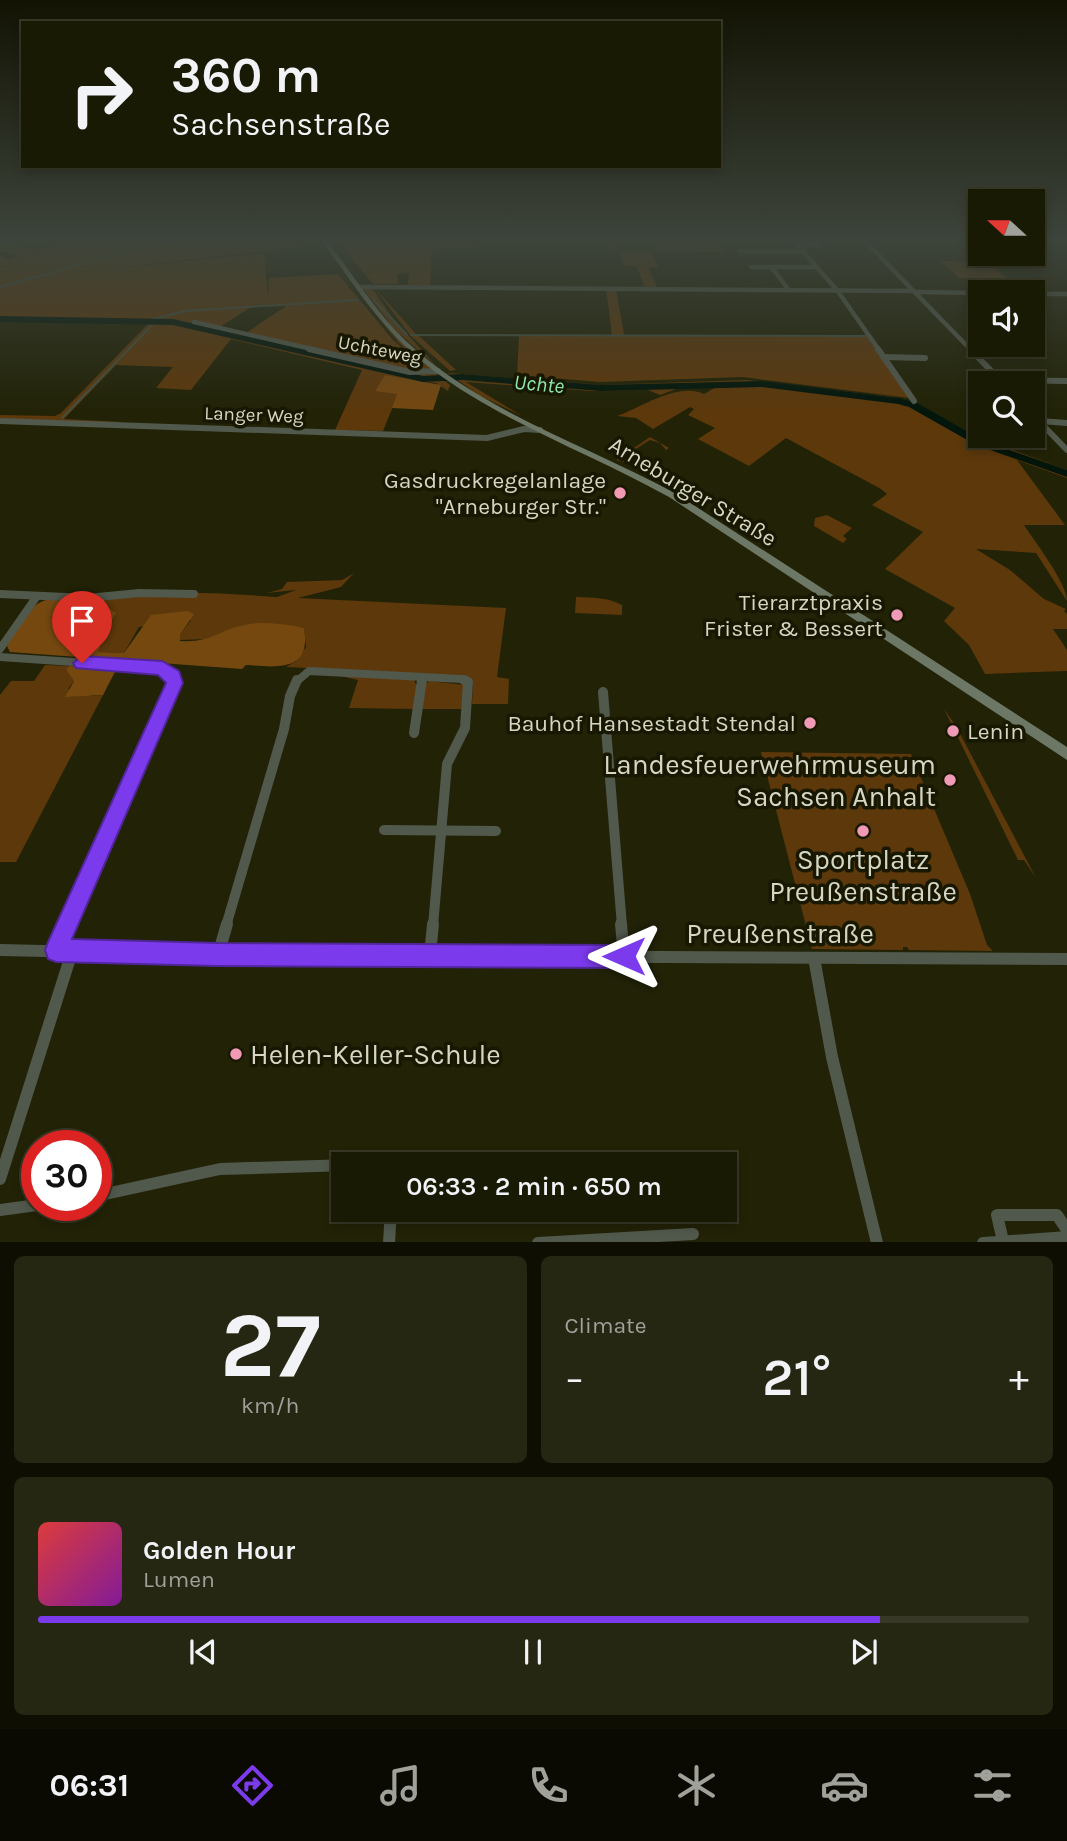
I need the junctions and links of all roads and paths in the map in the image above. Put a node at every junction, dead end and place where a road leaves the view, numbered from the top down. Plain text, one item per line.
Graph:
1 (367, 297) edge
2 (842, 297) edge
3 (919, 297) edge
4 (194, 322) dead end
5 (884, 358) junction
6 (925, 358) dead end
7 (990, 371) edge
8 (441, 373) junction
9 (1045, 381) edge
10 (1067, 381) edge
11 (914, 401) dead end
12 (0, 421) edge
13 (1045, 421) edge
14 (523, 422) junction
15 (1067, 423) edge
16 (1045, 426) edge
17 (540, 430) junction
18 (506, 434) junction
19 (1067, 450) edge
20 (0, 594) edge
21 (194, 594) dead end
22 (37, 596) junction
23 (0, 649) edge
24 (0, 657) edge
25 (422, 677) junction
26 (603, 692) dead end
27 (414, 733) dead end
28 (1067, 754) edge
29 (384, 830) dead end
30 (441, 830) junction
31 (496, 831) dead end
32 (0, 950) edge
33 (56, 950) junction
34 (72, 952) junction
35 (218, 955) junction
36 (430, 955) junction
37 (624, 956) junction
38 (814, 958) junction
39 (1067, 959) edge
40 (331, 1166) edge
41 (0, 1179) edge
42 (112, 1193) edge
43 (21, 1207) edge
44 (0, 1210) edge
45 (390, 1222) edge
46 (1067, 1230) edge
47 (693, 1234) dead end
48 (1067, 1237) edge
49 (1003, 1241) edge
50 (389, 1242) edge
51 (538, 1242) edge
52 (877, 1242) edge
53 (984, 1242) edge

1 - 8 main road, Arneburger Straße
2 - 5 street
3 - 7 street
4 - 8 street, Uchteweg
5 - 6 street
5 - 11 street
8 - 14 main road, Arneburger Straße
9 - 10 street
12 - 18 street, Langer Weg
13 - 15 street
14 - 17 main road, Arneburger Straße
14 - 18 street, Langer Weg
16 - 19 street
17 - 18 street, Langer Weg
17 - 28 main road, Arneburger Straße
20 - 22 street
21 - 22 street
22 - 23 street
24 - 33 street
25 - 27 street
25 - 30 street
25 - 35 street
26 - 37 street
29 - 30 street
30 - 31 street
30 - 36 street
32 - 33 street, Preußenstraße
33 - 34 street, Preußenstraße
34 - 35 street, Preußenstraße
34 - 41 street
35 - 36 street, Preußenstraße
36 - 37 street, Preußenstraße
37 - 38 street, Preußenstraße
38 - 39 street, Preußenstraße
38 - 52 street
40 - 42 street
43 - 44 street
45 - 50 street
46 - 49 street
47 - 51 street
48 - 49 street
49 - 53 street

